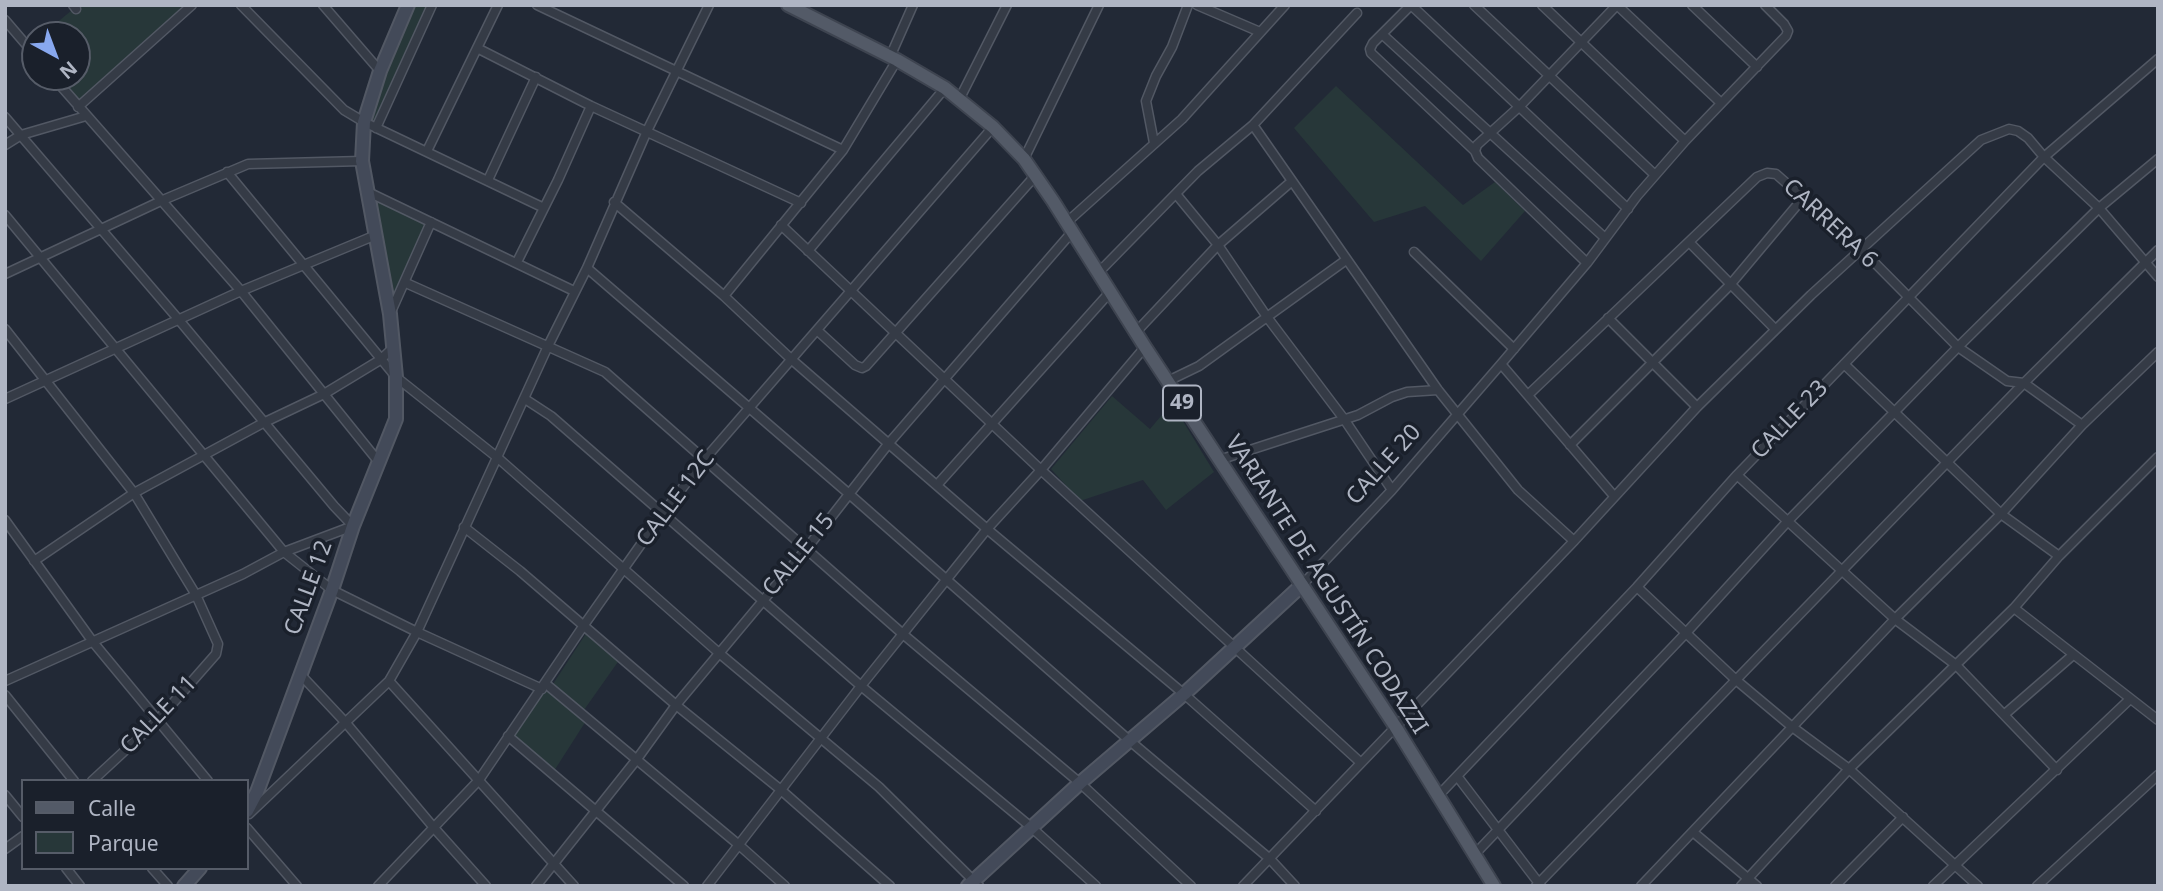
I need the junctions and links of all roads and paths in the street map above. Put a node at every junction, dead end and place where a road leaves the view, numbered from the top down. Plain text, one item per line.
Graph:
1 (192, 5) edge
2 (241, 5) edge
3 (323, 5) edge
4 (432, 5) edge
5 (498, 5) edge
6 (537, 5) edge
7 (709, 5) edge
8 (788, 5) edge
9 (913, 5) edge
10 (1006, 5) edge
11 (1099, 5) edge
12 (1188, 5) edge
13 (1197, 5) edge
14 (1285, 5) edge
15 (1475, 5) edge
16 (1542, 5) edge
17 (1617, 5) edge
18 (1692, 5) edge
19 (1765, 5) edge
20 (407, 6) edge
21 (1357, 13) dead end
22 (5, 20) edge
23 (1260, 32) junction
24 (1382, 34) junction
25 (21, 39) edge
26 (1581, 42) junction
27 (477, 48) junction
28 (893, 58) junction
29 (2158, 59) edge
30 (1757, 67) junction
31 (380, 71) junction
32 (677, 71) junction
33 (1549, 76) junction
34 (536, 77) junction
35 (945, 88) junction
36 (65, 91) edge
37 (960, 98) junction
38 (1721, 103) junction
39 (591, 106) junction
40 (1520, 106) junction
41 (78, 107) junction
42 (86, 116) junction
43 (5, 117) edge
44 (370, 125) junction
45 (1253, 125) junction
46 (993, 127) junction
47 (648, 131) junction
48 (1491, 134) junction
49 (21, 135) junction
50 (1685, 141) junction
51 (1154, 143) junction
52 (5, 145) edge
53 (843, 150) junction
54 (427, 151) junction
55 (1475, 151) junction
56 (2044, 157) junction
57 (1024, 159) junction
58 (2158, 159) edge
59 (362, 162) junction
60 (227, 172) junction
61 (1655, 175) junction
62 (1035, 176) junction
63 (488, 180) junction
64 (1292, 181) junction
65 (368, 192) junction
66 (1176, 194) junction
67 (1803, 198) junction
68 (163, 200) junction
69 (614, 202) junction
70 (801, 203) junction
71 (544, 208) junction
72 (2099, 208) junction
73 (1628, 209) junction
74 (5, 215) edge
75 (431, 222) junction
76 (781, 225) junction
77 (1069, 227) junction
78 (99, 229) junction
79 (376, 235) junction
80 (1605, 238) junction
81 (1689, 242) junction
82 (1218, 245) junction
83 (1861, 249) junction
84 (2158, 250) edge
85 (808, 251) junction
86 (1414, 252) dead end
87 (40, 257) junction
88 (1346, 260) junction
89 (517, 262) junction
90 (1587, 263) junction
91 (2145, 263) junction
92 (304, 264) junction
93 (587, 268) junction
94 (1099, 272) junction
95 (5, 274) edge
96 (2158, 277) edge
97 (406, 283) junction
98 (1730, 285) junction
99 (241, 291) junction
100 (574, 291) junction
101 (1111, 291) junction
102 (851, 293) junction
103 (724, 296) junction
104 (1906, 297) junction
105 (390, 314) junction
106 (1267, 317) junction
107 (1608, 318) junction
108 (179, 320) junction
109 (5, 329) edge
110 (1775, 329) junction
111 (818, 331) junction
112 (1137, 331) junction
113 (896, 335) junction
114 (548, 346) junction
115 (1145, 346) junction
116 (1958, 347) junction
117 (393, 348) junction
118 (1514, 349) junction
119 (116, 350) junction
120 (2158, 352) edge
121 (791, 359) junction
122 (380, 360) junction
123 (1653, 360) junction
124 (1501, 364) junction
125 (1844, 364) junction
126 (396, 377) junction
127 (944, 377) junction
128 (44, 380) junction
129 (1168, 381) junction
130 (2024, 383) junction
131 (1438, 390) junction
132 (324, 394) junction
133 (1528, 395) junction
134 (525, 398) junction
135 (5, 399) edge
136 (1697, 407) junction
137 (747, 408) junction
138 (1895, 413) junction
139 (1457, 414) junction
140 (1344, 419) junction
141 (263, 423) junction
142 (993, 424) junction
143 (2081, 425) junction
144 (889, 443) junction
145 (1570, 445) junction
146 (203, 456) junction
147 (2158, 457) edge
148 (498, 458) junction
149 (704, 460) junction
150 (1219, 460) junction
151 (379, 461) junction
152 (1947, 462) junction
153 (1041, 470) junction
154 (1737, 475) junction
155 (937, 485) junction
156 (1392, 490) junction
157 (134, 493) junction
158 (848, 493) junction
159 (1614, 496) junction
160 (663, 513) junction
161 (2001, 514) junction
162 (5, 520) edge
163 (1787, 522) junction
164 (353, 526) junction
165 (464, 527) junction
166 (987, 529) junction
167 (1574, 541) junction
168 (807, 548) junction
169 (284, 552) junction
170 (2059, 556) junction
171 (34, 561) junction
172 (625, 570) junction
173 (1841, 571) junction
174 (946, 581) junction
175 (1302, 585) junction
176 (1637, 587) junction
177 (332, 590) junction
178 (196, 595) junction
179 (762, 599) junction
180 (2014, 608) junction
181 (1895, 619) junction
182 (584, 625) junction
183 (416, 632) junction
184 (1685, 634) junction
185 (904, 635) junction
186 (93, 642) junction
187 (1234, 647) junction
188 (719, 653) junction
189 (2073, 655) junction
190 (1956, 665) junction
191 (300, 674) junction
192 (1736, 680) junction
193 (5, 681) edge
194 (389, 681) junction
195 (861, 686) junction
196 (544, 687) junction
197 (1184, 694) junction
198 (5, 695) edge
199 (2129, 700) junction
200 (676, 705) junction
201 (2005, 714) junction
202 (158, 720) junction
203 (2158, 720) edge
204 (346, 723) junction
205 (1395, 726) junction
206 (1791, 726) junction
207 (508, 736) junction
208 (821, 738) junction
209 (1130, 741) junction
210 (637, 759) junction
211 (1360, 762) junction
212 (1849, 769) junction
213 (2057, 770) junction
214 (2158, 775) edge
215 (1457, 776) junction
216 (72, 779) edge
217 (94, 779) edge
218 (206, 779) edge
219 (479, 780) junction
220 (1080, 783) junction
221 (781, 790) junction
222 (5, 795) edge
223 (1438, 796) junction
224 (248, 809) edge
225 (595, 810) junction
226 (1316, 811) junction
227 (21, 815) edge
228 (248, 815) edge
229 (1903, 817) junction
230 (1031, 827) junction
231 (248, 829) edge
232 (435, 829) junction
233 (1498, 830) junction
234 (1693, 832) junction
235 (21, 837) edge
236 (739, 845) junction
237 (5, 849) edge
238 (1474, 855) junction
239 (1270, 859) junction
240 (554, 862) junction
241 (1954, 866) junction
242 (68, 870) edge
243 (154, 870) edge
244 (198, 870) edge
245 (1749, 878) junction
246 (973, 884) edge
247 (1539, 885) edge
248 (80, 886) edge
249 (168, 886) edge
250 (184, 886) edge
251 (297, 886) edge
252 (378, 886) edge
253 (486, 886) edge
254 (536, 886) edge
255 (574, 886) edge
256 (684, 886) edge
257 (708, 886) edge
258 (785, 886) edge
259 (890, 886) edge
260 (1096, 886) edge
261 (1191, 886) edge
262 (1243, 886) edge
263 (1295, 886) edge
264 (1494, 886) edge
265 (1641, 886) edge
266 (1741, 886) edge
267 (1758, 886) edge
268 (1835, 886) edge
269 (1933, 886) edge
270 (1978, 886) edge
271 (2037, 886) edge

1 - 41 street
2 - 44 street
3 - 31 street
4 - 44 street
5 - 27 street
6 - 32 street
7 - 32 street
8 - 28 main road, VARIANTE DE AGUSTÍN CODAZZI / 49
9 - 28 street
10 - 37 street
11 - 57 street
12 - 51 street
13 - 23 street
14 - 23 street, CALLE 15
15 - 33 street
16 - 26 street
17 - 26 street
17 - 38 street
18 - 30 street
19 - 30 street, CALLE 20
20 - 31 main road, CALLE 12
21 - 45 street
22 - 25 street
23 - 51 street, CALLE 15
24 - 40 street
24 - 48 street
24 - 55 street
26 - 33 street
26 - 50 street
27 - 34 street
27 - 54 street
28 - 35 main road, VARIANTE DE AGUSTÍN CODAZZI / 49
28 - 53 street
29 - 56 street, CALLE 23
30 - 38 street, CALLE 20
31 - 44 main road, CALLE 12
32 - 47 street
32 - 53 street
33 - 40 street
33 - 61 street
34 - 39 street
34 - 63 street
35 - 37 main road, VARIANTE DE AGUSTÍN CODAZZI / 49
35 - 85 street
36 - 41 street
37 - 46 main road, VARIANTE DE AGUSTÍN CODAZZI / 49
38 - 50 street, CALLE 20
39 - 47 street
39 - 71 street
40 - 48 street
40 - 73 street
41 - 42 street
42 - 49 street
42 - 68 street
43 - 49 street
44 - 54 street
44 - 59 main road, CALLE 12
45 - 64 street
45 - 66 street
46 - 57 main road, VARIANTE DE AGUSTÍN CODAZZI / 49
46 - 102 street, CALLE 12C
47 - 69 street
47 - 70 street
48 - 55 street
48 - 80 street
49 - 52 street
49 - 78 street
50 - 61 street, CALLE 20
51 - 77 street, CALLE 15
53 - 70 street
54 - 63 street
55 - 90 street
56 - 72 street
56 - 83 street
56 - 104 street, CALLE 23
57 - 62 main road, VARIANTE DE AGUSTÍN CODAZZI / 49
58 - 72 street
59 - 60 street
59 - 65 main road, CALLE 12
60 - 68 street
60 - 92 street
61 - 73 street, CALLE 20
62 - 77 main road, VARIANTE DE AGUSTÍN CODAZZI / 49
62 - 113 street
63 - 71 street
64 - 82 street
64 - 88 street
65 - 75 street
65 - 79 main road, CALLE 12
66 - 82 street
66 - 94 street
67 - 81 street, CARRERA 6
67 - 83 street, CARRERA 6
67 - 98 street
68 - 78 street
68 - 99 street
69 - 93 street
69 - 103 street
70 - 76 street
71 - 89 street
72 - 91 street
72 - 116 street
73 - 80 street, CALLE 20
74 - 87 street
75 - 89 street
75 - 97 street
76 - 85 street
76 - 103 street
77 - 94 main road, VARIANTE DE AGUSTÍN CODAZZI / 49
77 - 127 street, CALLE 15
78 - 87 street
78 - 108 street
79 - 92 street
79 - 105 main road, CALLE 12
80 - 90 street, CALLE 20
81 - 98 street
81 - 107 street, CARRERA 6
82 - 106 street
82 - 112 street
83 - 104 street, CARRERA 6
83 - 110 street
84 - 91 street
85 - 102 street
86 - 118 street
87 - 95 street
87 - 119 street
88 - 106 street
88 - 131 street
89 - 100 street
90 - 118 street, CALLE 20
91 - 96 street
91 - 130 street
92 - 99 street
92 - 122 street
93 - 100 street
93 - 137 street
94 - 101 main road, VARIANTE DE AGUSTÍN CODAZZI / 49
97 - 105 street
97 - 114 street
98 - 110 street
98 - 123 street
99 - 108 street
99 - 132 street
100 - 114 street
101 - 112 main road, VARIANTE DE AGUSTÍN CODAZZI / 49
101 - 142 street
102 - 111 street, CALLE 12C
102 - 113 street
103 - 121 street
104 - 116 street, CARRERA 6
104 - 125 street, CALLE 23
105 - 117 main road, CALLE 12
106 - 129 street
106 - 140 street
107 - 123 street
107 - 133 street, CARRERA 6
108 - 119 street
108 - 141 street
109 - 128 street
110 - 136 street
111 - 113 street
111 - 121 street, CALLE 12C
112 - 115 main road, VARIANTE DE AGUSTÍN CODAZZI / 49
113 - 127 street
114 - 134 street
114 - 149 street
115 - 129 main road, VARIANTE DE AGUSTÍN CODAZZI / 49
115 - 153 street
116 - 130 street, CARRERA 6
116 - 138 street
117 - 122 street
117 - 126 main road, CALLE 12
118 - 124 street, CALLE 20
119 - 128 street
119 - 146 street
120 - 143 street
121 - 137 street, CALLE 12C
121 - 144 street
122 - 126 street
122 - 132 street
123 - 136 street
123 - 145 street
124 - 133 street
124 - 139 street, CALLE 20
125 - 138 street
125 - 154 street, CALLE 23
126 - 148 street
126 - 151 main road, CALLE 12
127 - 142 street
127 - 144 street, CALLE 15
128 - 135 street
128 - 157 street
129 - 150 main road, VARIANTE DE AGUSTÍN CODAZZI / 49
130 - 143 street, CARRERA 6
130 - 152 street
131 - 139 street
131 - 140 street
132 - 141 street
132 - 151 street
133 - 145 street
134 - 148 street
134 - 160 street
136 - 159 street
137 - 149 street, CALLE 12C
137 - 158 street
138 - 152 street
138 - 163 street
139 - 156 street, CALLE 20
139 - 167 street
140 - 150 street
140 - 156 street
141 - 146 street
141 - 164 street
142 - 153 street
142 - 155 street
143 - 161 street
144 - 155 street
144 - 158 street, CALLE 15
145 - 159 street
146 - 157 street
146 - 169 street
147 - 170 street
148 - 165 street
148 - 172 street
149 - 160 street, CALLE 12C
149 - 168 street
150 - 175 main road, VARIANTE DE AGUSTÍN CODAZZI / 49
151 - 164 main road, CALLE 12
152 - 161 street
152 - 173 street
153 - 166 street
153 - 187 street
154 - 163 street
154 - 176 street, CALLE 23
155 - 166 street
156 - 175 street, CALLE 20
157 - 171 street
157 - 178 street
158 - 168 street, CALLE 15
158 - 174 street
159 - 167 street
160 - 172 street, CALLE 12C
160 - 179 street
161 - 170 street
161 - 181 street
162 - 171 street
163 - 173 street
163 - 184 street
164 - 169 street
164 - 177 main road, CALLE 12
165 - 182 street
165 - 183 street
166 - 174 street
166 - 197 street
167 - 205 street
168 - 179 street, CALLE 15
168 - 185 street
169 - 177 street
169 - 178 street
170 - 180 street
171 - 186 street
172 - 182 street, CALLE 12C
172 - 188 street
173 - 181 street
173 - 192 street
174 - 185 street
174 - 209 street
175 - 187 main road, CALLE 20
175 - 205 main road, VARIANTE DE AGUSTÍN CODAZZI / 49
176 - 184 street
176 - 215 street, CALLE 23
177 - 183 street
177 - 191 main road, CALLE 12
178 - 186 street
178 - 202 street, CALLE 11
179 - 188 street, CALLE 15
179 - 195 street
180 - 189 street
180 - 190 street
181 - 190 street
181 - 206 street
182 - 196 street, CALLE 12C
182 - 200 street
183 - 194 street
183 - 196 street
184 - 192 street
184 - 233 street
185 - 195 street
185 - 220 street
186 - 193 street
186 - 202 street
187 - 197 main road, CALLE 20
187 - 211 street
188 - 200 street, CALLE 15
188 - 208 street
189 - 199 street
189 - 201 street
190 - 201 street
190 - 212 street
191 - 204 street
191 - 224 main road, CALLE 12
192 - 206 street
192 - 247 street
194 - 204 street
194 - 219 street
195 - 208 street
195 - 230 street
196 - 207 street, CALLE 12C
196 - 210 street
197 - 209 main road, CALLE 20
197 - 226 street
198 - 216 street
199 - 203 street
199 - 213 street
200 - 210 street, CALLE 15
200 - 221 street
201 - 213 street
202 - 217 street, CALLE 11
202 - 218 street
204 - 228 street
204 - 232 street
205 - 211 street
205 - 223 main road, VARIANTE DE AGUSTÍN CODAZZI / 49
206 - 212 street
206 - 234 street
207 - 219 street, CALLE 12C
207 - 225 street
208 - 221 street
208 - 246 street
209 - 220 main road, CALLE 20
209 - 239 street
210 - 225 street, CALLE 15
210 - 236 street
211 - 226 street
212 - 229 street
212 - 245 street
213 - 241 street
214 - 271 street
215 - 223 street, CALLE 23
215 - 233 street
219 - 232 street, CALLE 12C
219 - 240 street
220 - 230 main road, CALLE 20
220 - 261 street
221 - 236 street
221 - 259 street
222 - 227 street
223 - 238 main road, VARIANTE DE AGUSTÍN CODAZZI / 49
225 - 240 street, CALLE 15
225 - 256 street
226 - 239 street
229 - 241 street
229 - 268 street
230 - 246 main road, CALLE 20
230 - 260 street
231 - 251 street
232 - 252 street, CALLE 12C
232 - 253 street
233 - 238 street
233 - 247 street
234 - 245 street
234 - 265 street
235 - 237 street
236 - 257 street
236 - 258 street
238 - 264 main road, VARIANTE DE AGUSTÍN CODAZZI / 49
239 - 262 street
239 - 263 street
240 - 254 street, CALLE 15
240 - 255 street
241 - 269 street
241 - 270 street
242 - 248 street
243 - 249 street
244 - 250 main road
245 - 266 street
245 - 267 street

